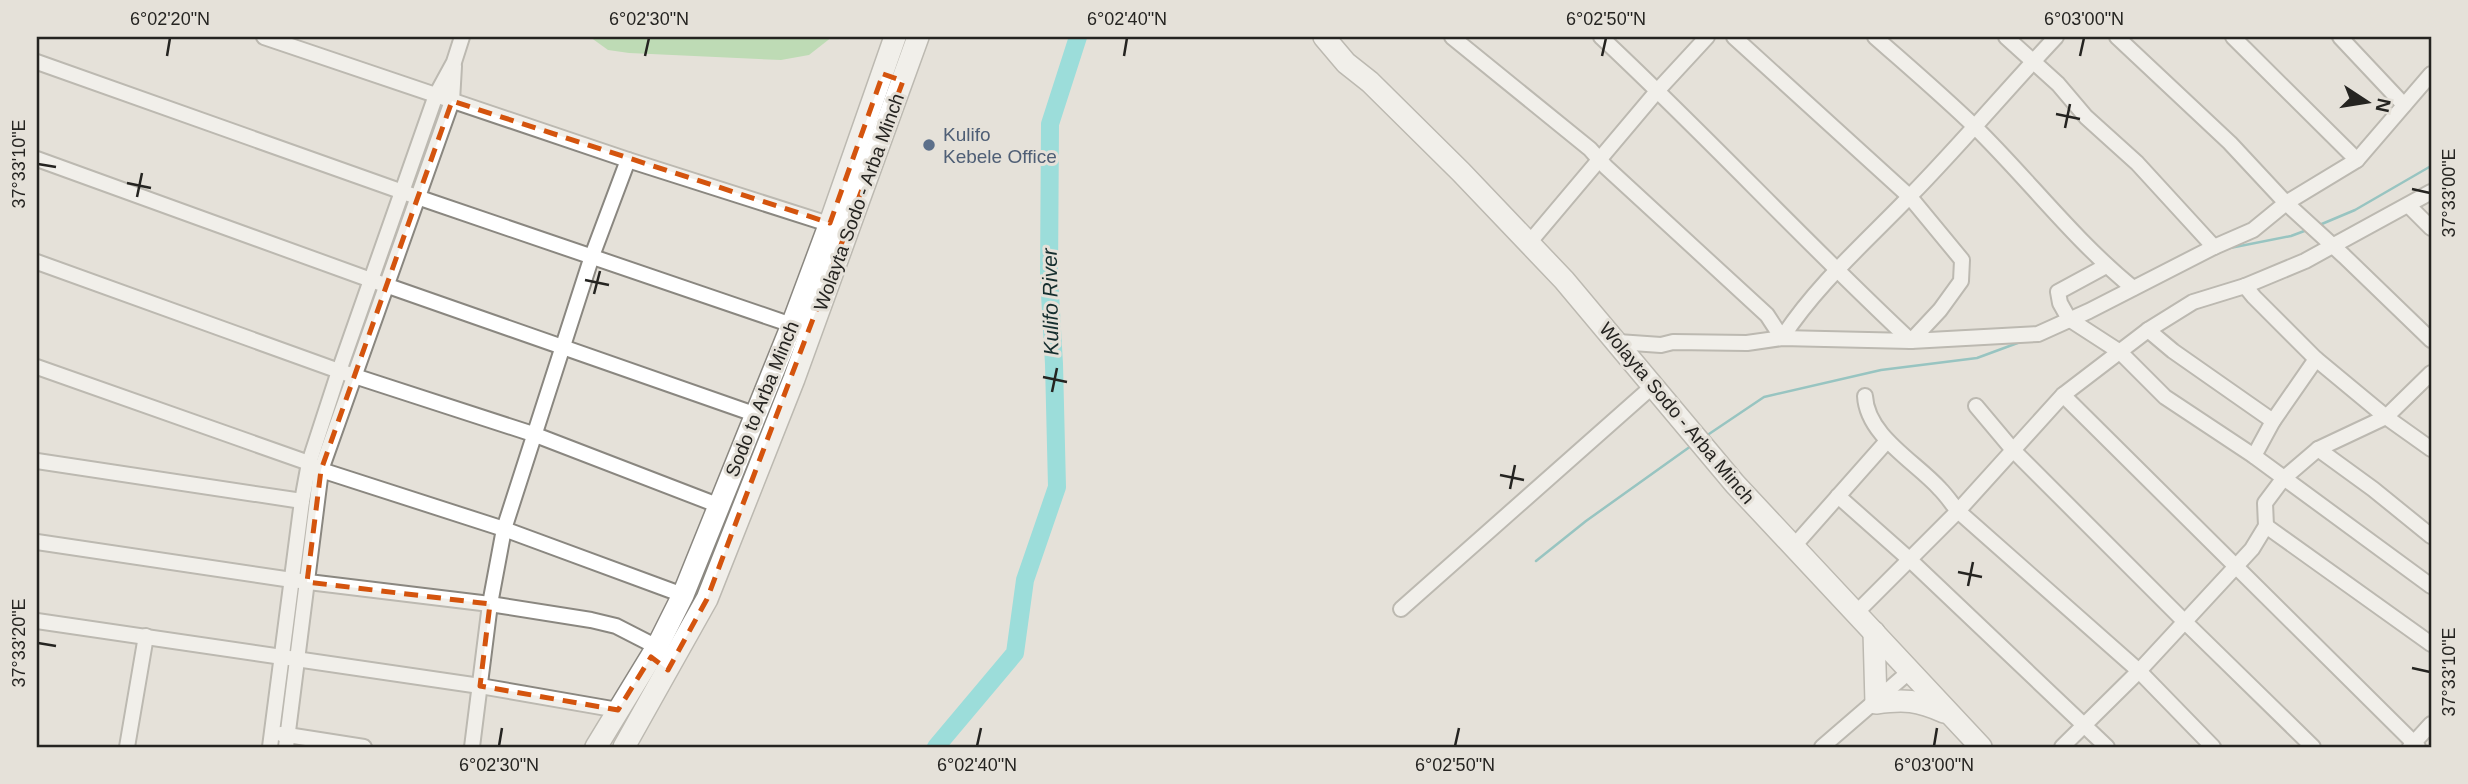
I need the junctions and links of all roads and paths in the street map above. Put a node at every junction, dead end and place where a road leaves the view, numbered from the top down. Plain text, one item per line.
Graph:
1 (264, 37) edge
2 (462, 37) edge
3 (895, 37) edge
4 (918, 37) edge
5 (1324, 37) edge
6 (1344, 37) edge
7 (1451, 37) edge
8 (1601, 37) edge
9 (1707, 37) edge
10 (1734, 37) edge
11 (1875, 37) edge
12 (2006, 37) edge
13 (2056, 37) edge
14 (2117, 37) edge
15 (2234, 37) edge
16 (2340, 37) edge
17 (2033, 61) junction
18 (37, 62) edge
19 (454, 62) junction
20 (883, 74) junction
21 (2431, 74) edge
22 (904, 82) junction
23 (1370, 82) junction
24 (1658, 90) junction
25 (436, 96) junction
26 (452, 101) junction
27 (2404, 106) junction
28 (1976, 128) junction
29 (37, 159) edge
30 (1599, 159) junction
31 (628, 160) junction
32 (2357, 160) junction
33 (2431, 192) edge
34 (410, 195) junction
35 (1910, 197) junction
36 (2286, 203) junction
37 (2409, 206) junction
38 (839, 228) junction
39 (2431, 228) edge
40 (2327, 240) junction
41 (1529, 243) junction
42 (2214, 247) junction
43 (592, 256) junction
44 (37, 262) edge
45 (2106, 266) junction
46 (1835, 271) junction
47 (371, 280) junction
48 (386, 285) junction
49 (2245, 286) junction
50 (2133, 288) junction
51 (2069, 319) junction
52 (792, 325) junction
53 (2148, 330) junction
54 (1782, 338) junction
55 (2431, 340) edge
56 (1911, 341) junction
57 (1618, 342) junction
58 (562, 346) junction
59 (2120, 352) junction
60 (2316, 359) junction
61 (37, 367) edge
62 (2431, 373) edge
63 (346, 374) junction
64 (1654, 385) junction
65 (1866, 396) dead end
66 (2063, 396) junction
67 (1976, 406) dead end
68 (757, 415) junction
69 (2386, 417) junction
70 (2273, 421) junction
71 (533, 434) junction
72 (1887, 440) junction
73 (2318, 449) junction
74 (2431, 449) edge
75 (2013, 450) junction
76 (2254, 456) junction
77 (37, 461) edge
78 (315, 467) junction
79 (2283, 479) junction
80 (1838, 496) junction
81 (302, 501) junction
82 (720, 506) junction
83 (1958, 511) junction
84 (2266, 526) junction
85 (504, 529) junction
86 (2431, 536) edge
87 (37, 542) edge
88 (1794, 546) junction
89 (1909, 559) junction
90 (2235, 567) junction
91 (300, 581) junction
92 (2431, 586) edge
93 (683, 595) junction
94 (490, 604) junction
95 (1401, 609) dead end
96 (1856, 613) junction
97 (37, 621) edge
98 (2184, 621) junction
99 (1874, 632) junction
100 (146, 636) junction
101 (2431, 644) edge
102 (283, 656) junction
103 (298, 658) junction
104 (659, 658) junction
105 (1910, 671) junction
106 (2138, 671) junction
107 (480, 686) junction
108 (1875, 703) junction
109 (618, 710) junction
110 (1946, 712) junction
111 (2431, 724) edge
112 (2085, 725) junction
113 (272, 740) edge
114 (287, 741) edge
115 (2414, 746) edge
116 (127, 747) edge
117 (364, 747) edge
118 (472, 747) edge
119 (596, 747) edge
120 (624, 747) edge
121 (1822, 747) edge
122 (1981, 747) edge
123 (2062, 747) edge
124 (2107, 747) edge
125 (2213, 747) edge
126 (2313, 747) edge

1 - 25 street
2 - 19 street
3 - 20 highway, Sodo to Arba Minch
4 - 22 highway, Wolayta Sodo - Arba Minch
5 - 23 highway, Wolayta Sodo - Arba Minch
6 - 23 highway, Wolayta Sodo - Arba Minch
7 - 30 street
8 - 24 street
9 - 24 street
10 - 35 street
11 - 28 street
12 - 17 street
13 - 17 street
14 - 36 street
15 - 32 street
16 - 27 street
17 - 28 street
17 - 42 street
18 - 34 street
19 - 25 street
19 - 26 street
20 - 22 highway
20 - 38 highway, Sodo to Arba Minch
21 - 27 street
22 - 38 highway, Wolayta Sodo - Arba Minch
23 - 41 highway, Wolayta Sodo - Arba Minch
24 - 30 street
24 - 46 street
25 - 26 street
25 - 34 street
26 - 31 street
26 - 34 street
27 - 32 street
28 - 35 street
28 - 45 street
29 - 47 street
30 - 41 street
30 - 54 street
31 - 38 street
31 - 43 street
32 - 36 street
33 - 37 street
34 - 43 street
34 - 47 street
34 - 48 street
35 - 46 street
35 - 56 street
36 - 40 street
36 - 42 street
37 - 39 street
37 - 40 street
38 - 52 highway, Sodo to Arba Minch
38 - 104 highway, Wolayta Sodo - Arba Minch
40 - 49 street
40 - 55 street
41 - 57 highway, Wolayta Sodo - Arba Minch
42 - 50 street
43 - 52 street
43 - 58 street
44 - 63 street
45 - 50 street
45 - 51 street
46 - 54 street
46 - 56 street
47 - 48 street
47 - 63 street
48 - 58 street
48 - 63 street
49 - 53 street
49 - 60 street
50 - 51 street
51 - 56 street
51 - 59 street
52 - 68 highway, Sodo to Arba Minch
53 - 59 street
53 - 70 street
54 - 56 street
54 - 57 street
57 - 64 highway, Wolayta Sodo - Arba Minch
58 - 68 street
58 - 71 street
59 - 66 street
59 - 76 street
60 - 69 street
60 - 70 street
61 - 78 street
62 - 69 street
63 - 71 street
63 - 78 street
64 - 88 highway, Wolayta Sodo - Arba Minch
64 - 95 street
65 - 72 street
66 - 75 street
66 - 90 street
67 - 75 street
68 - 82 highway, Sodo to Arba Minch
69 - 73 street
69 - 74 street
70 - 76 street
71 - 82 street
71 - 85 street
72 - 80 street
72 - 83 street
73 - 79 street
73 - 86 street
75 - 83 street
75 - 98 street
76 - 79 street
77 - 81 street
78 - 81 street
78 - 85 street
78 - 91 street
79 - 84 street
79 - 92 street
80 - 88 street
80 - 89 street
81 - 91 street
82 - 93 highway, Sodo to Arba Minch
83 - 89 street
83 - 106 street
84 - 90 street
84 - 101 street
85 - 93 street
85 - 94 street
87 - 91 street
88 - 96 highway, Wolayta Sodo - Arba Minch
89 - 96 street
89 - 112 street
90 - 98 street
90 - 115 street
91 - 94 street
91 - 102 street
91 - 103 street
93 - 104 highway, Sodo to Arba Minch
94 - 104 street
94 - 107 street
96 - 99 highway, Wolayta Sodo - Arba Minch
97 - 100 street
98 - 106 street
98 - 126 street
99 - 105 highway, Wolayta Sodo - Arba Minch
99 - 108 highway
100 - 102 street
100 - 116 street
102 - 103 street
102 - 113 street
103 - 107 street
103 - 114 street
104 - 109 highway, Sodo to Arba Minch
104 - 120 highway, Wolayta Sodo - Arba Minch
105 - 108 street
105 - 110 highway, Wolayta Sodo - Arba Minch
106 - 112 street
106 - 125 street
107 - 109 street
107 - 118 street
108 - 110 highway
108 - 121 street
109 - 119 highway, Sodo to Arba Minch
110 - 122 highway, Wolayta Sodo - Arba Minch
111 - 115 street
112 - 123 street
112 - 124 street
113 - 114 street
114 - 117 street

